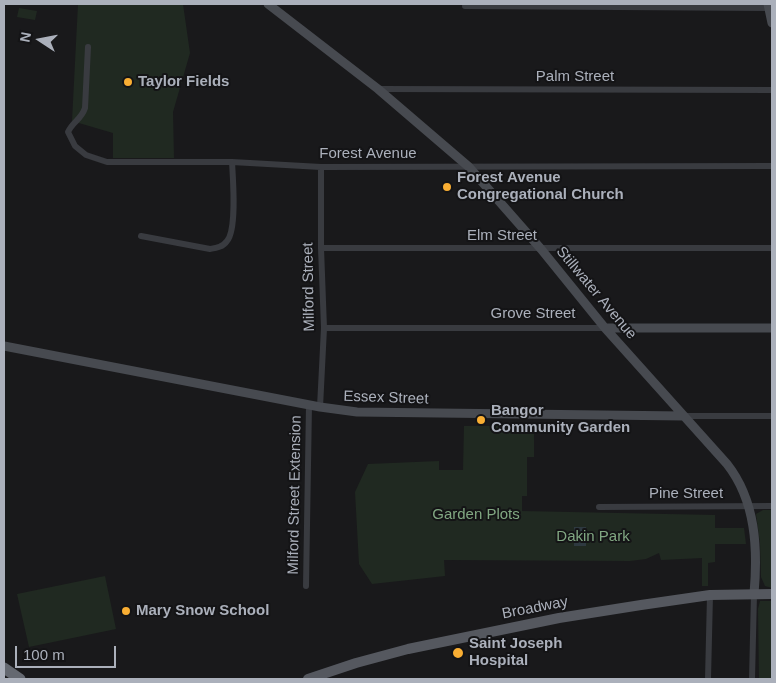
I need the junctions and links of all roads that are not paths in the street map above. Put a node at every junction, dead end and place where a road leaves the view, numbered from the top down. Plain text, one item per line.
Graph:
1 (268, 4) edge
2 (465, 6) dead end
3 (770, 7) edge
4 (772, 23) edge
5 (88, 48) dead end
6 (378, 89) junction
7 (772, 90) edge
8 (232, 162) junction
9 (772, 166) edge
10 (321, 167) junction
11 (469, 167) junction
12 (141, 236) dead end
13 (321, 248) junction
14 (772, 248) edge
15 (541, 249) junction
16 (324, 328) junction
17 (604, 328) junction
18 (772, 328) edge
19 (4, 346) edge
20 (308, 405) junction
21 (320, 407) junction
22 (684, 416) junction
23 (772, 416) edge
24 (749, 506) junction
25 (772, 506) edge
26 (600, 507) dead end
27 (306, 586) dead end
28 (754, 594) junction
29 (772, 594) edge
30 (710, 595) junction
31 (4, 668) edge
32 (20, 679) edge
33 (308, 679) edge
34 (708, 679) edge
35 (752, 679) edge

1 - 6 street, Stillwater Avenue
2 - 3 street
3 - 4 street
5 - 8 street, Forest Avenue
6 - 7 street, Palm Street
6 - 11 street, Stillwater Avenue
8 - 10 street, Forest Avenue
8 - 12 street
9 - 11 street, Forest Avenue
10 - 11 street, Forest Avenue
10 - 13 street, Milford Street
11 - 15 street, Stillwater Avenue
13 - 15 street, Elm Street
13 - 16 street, Milford Street
14 - 15 street, Elm Street
15 - 17 street, Stillwater Avenue
16 - 17 street, Grove Street
16 - 21 street, Milford Street
17 - 18 street, Grove Street
17 - 22 street, Stillwater Avenue
19 - 20 street, Essex Street
20 - 21 street, Essex Street
20 - 27 street, Milford Street Extension
21 - 22 street, Essex Street
22 - 23 street, Essex Street
22 - 24 street, Stillwater Avenue
24 - 25 street, Pine Street
24 - 26 street, Pine Street
24 - 28 street, Stillwater Avenue
28 - 29 main road, Broadway
28 - 30 main road, Broadway
28 - 35 street, Stillwater Avenue
30 - 33 main road, Broadway
30 - 34 street
31 - 32 highway

